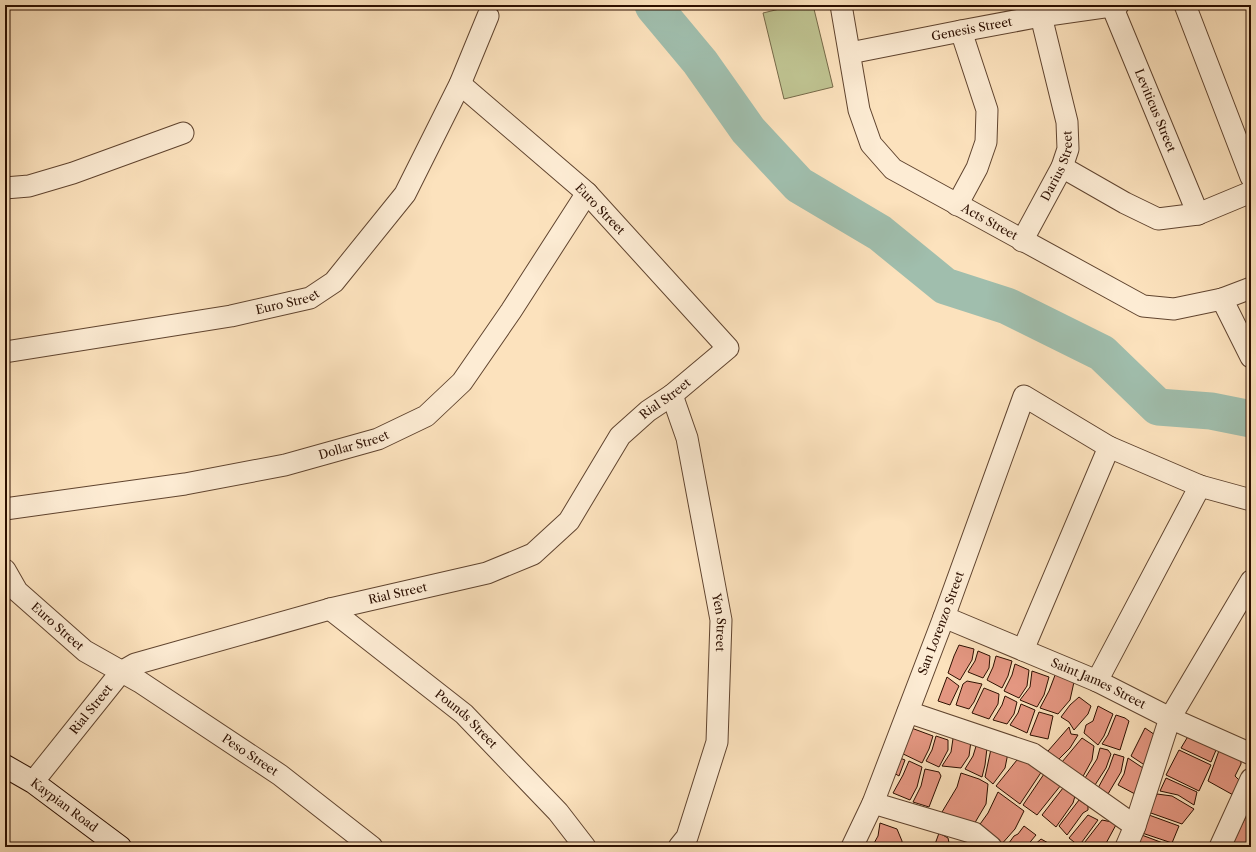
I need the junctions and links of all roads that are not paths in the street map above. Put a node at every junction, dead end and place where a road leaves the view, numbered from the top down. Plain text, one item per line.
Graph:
1 (841, 5) edge
2 (1185, 5) edge
3 (1115, 6) edge
4 (488, 16) dead end
5 (1041, 16) junction
6 (961, 31) junction
7 (850, 53) junction
8 (460, 84) junction
9 (183, 133) dead end
10 (1062, 167) junction
11 (1251, 177) edge
12 (5, 188) edge
13 (1251, 192) edge
14 (587, 193) junction
15 (957, 205) junction
16 (1198, 214) junction
17 (1022, 240) junction
18 (1251, 288) edge
19 (1222, 299) junction
20 (728, 348) joint
21 (5, 352) edge
22 (1251, 357) edge
23 (672, 395) junction
24 (1109, 447) junction
25 (1200, 486) junction
26 (1251, 500) edge
27 (5, 509) edge
28 (5, 570) edge
29 (1251, 581) edge
30 (330, 609) junction
31 (944, 617) junction
32 (1023, 650) junction
33 (121, 672) junction
34 (1097, 681) junction
35 (908, 712) junction
36 (1170, 718) junction
37 (1251, 754) edge
38 (5, 766) edge
39 (1251, 778) edge
40 (33, 782) junction
41 (873, 803) junction
42 (1135, 826) junction
43 (120, 847) edge
44 (372, 847) edge
45 (585, 847) edge
46 (679, 847) edge
47 (852, 847) edge
48 (991, 847) edge
49 (1126, 847) edge
50 (1220, 847) edge

1 - 7 street, Acts Street
2 - 11 street
3 - 5 street, Genesis Street
3 - 16 street, Leviticus Street
4 - 8 street, Euro Street
5 - 6 street, Genesis Street
5 - 10 street, Darius Street
6 - 7 street, Genesis Street
6 - 15 street
7 - 15 street, Acts Street
8 - 14 street, Euro Street
8 - 21 street, Euro Street
9 - 12 street
10 - 16 street
10 - 17 street, Darius Street
13 - 16 street
14 - 20 street, Euro Street
14 - 27 street, Dollar Street
15 - 17 street, Acts Street
17 - 19 street, Acts Street
18 - 19 street, Acts Street
19 - 22 street
20 - 23 street, Rial Street
23 - 30 street, Rial Street
23 - 46 street, Yen Street
24 - 25 street
24 - 31 street, San Lorenzo Street
24 - 32 street
25 - 26 street
25 - 34 street
28 - 33 street, Euro Street
29 - 36 street
30 - 33 street, Rial Street
30 - 45 street, Pounds Street
31 - 32 street, Saint James Street
31 - 35 street, San Lorenzo Street
32 - 34 street, Saint James Street
33 - 40 street, Rial Street
33 - 44 street, Peso Street
34 - 36 street, Saint James Street
35 - 41 street, San Lorenzo Street
35 - 42 street
36 - 37 street, Saint James Street
36 - 42 street
38 - 40 main road, Kaypian Road
39 - 50 street
40 - 43 main road, Kaypian Road
41 - 47 street, San Lorenzo Street
41 - 48 street
42 - 49 street

